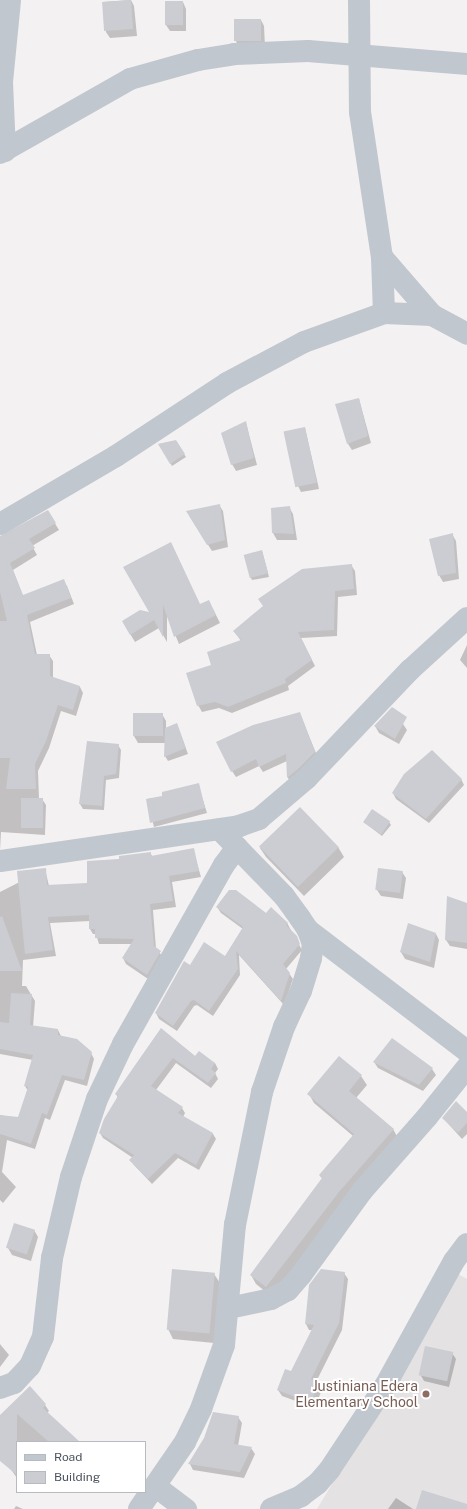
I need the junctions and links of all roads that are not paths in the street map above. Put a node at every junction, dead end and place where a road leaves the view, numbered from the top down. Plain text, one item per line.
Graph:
1 (10, 0) edge
2 (359, 0) edge
3 (358, 54) junction
4 (467, 64) edge
5 (2, 152) edge
6 (382, 257) junction
7 (384, 313) junction
8 (432, 315) junction
9 (467, 334) edge
10 (0, 524) edge
11 (467, 618) edge
12 (219, 829) junction
13 (236, 847) junction
14 (0, 861) edge
15 (308, 930) junction
16 (467, 1051) edge
17 (467, 1067) edge
18 (467, 1244) edge
19 (230, 1308) junction
20 (0, 1388) edge
21 (154, 1486) junction
22 (139, 1509) edge
23 (186, 1509) edge
24 (271, 1509) edge

1 - 5 street
2 - 3 street
3 - 4 street
3 - 5 street
3 - 6 street
6 - 7 street
6 - 8 street
7 - 8 street
7 - 10 street
8 - 9 street
11 - 12 street
12 - 13 street
12 - 14 street
13 - 15 street
13 - 20 street
15 - 16 street
15 - 19 street
17 - 19 street
18 - 24 street
19 - 21 street
21 - 22 street
21 - 23 street

